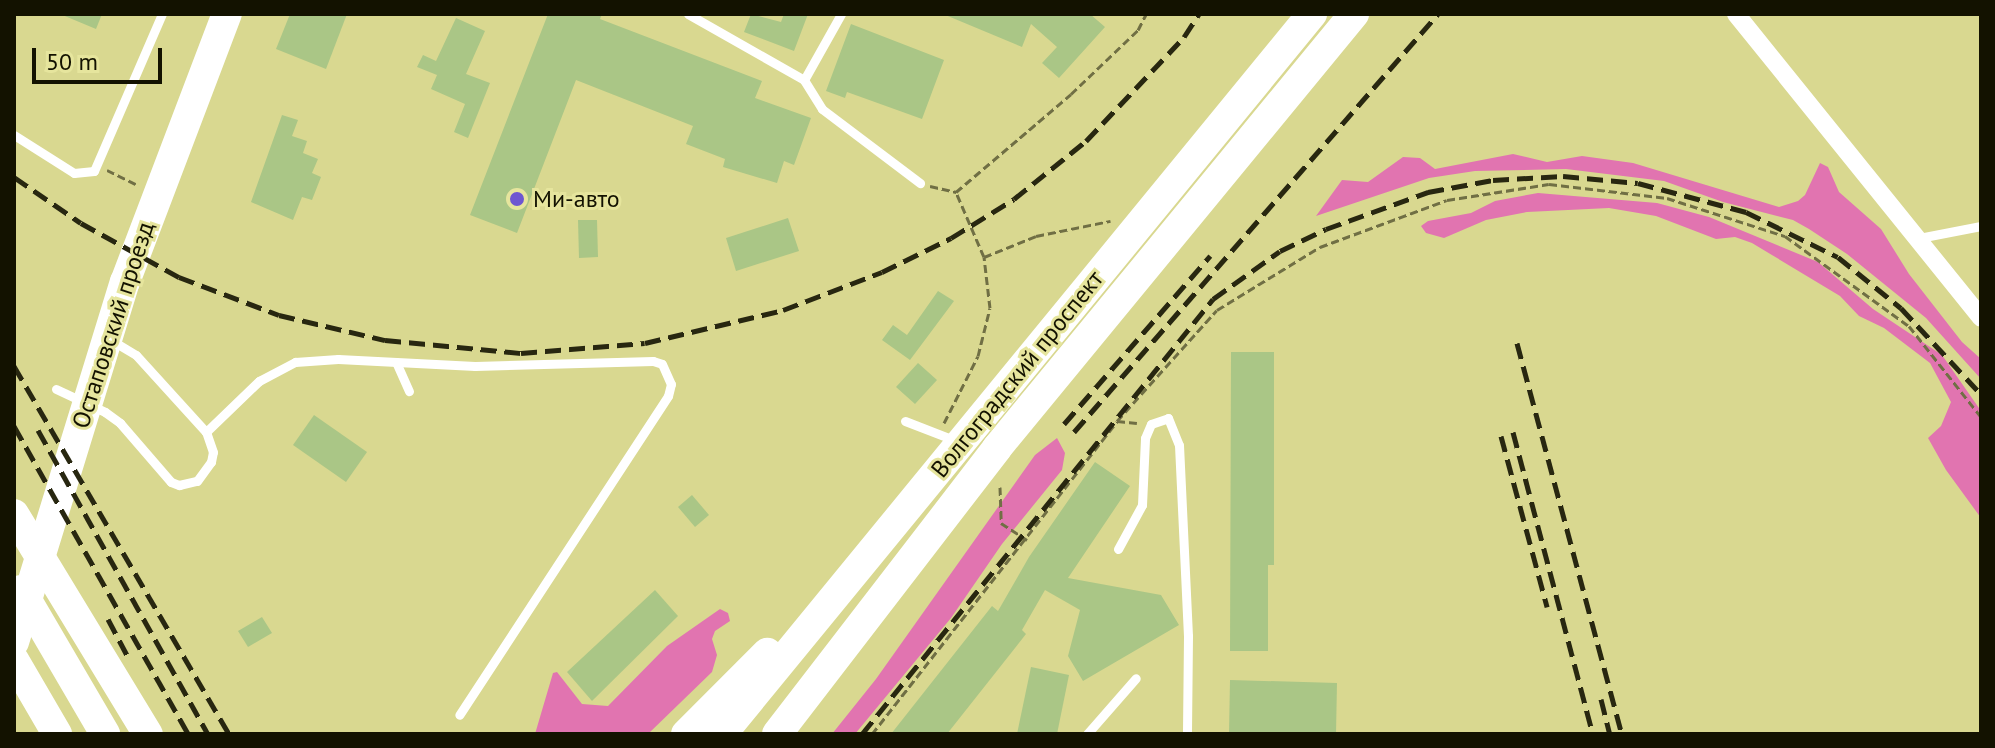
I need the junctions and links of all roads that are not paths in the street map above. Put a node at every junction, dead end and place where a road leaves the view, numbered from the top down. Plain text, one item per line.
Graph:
1 (162, 14) edge
2 (227, 14) edge
3 (688, 14) edge
4 (841, 14) edge
5 (1312, 14) edge
6 (1354, 14) edge
7 (1736, 14) edge
8 (804, 80) junction
9 (14, 135) edge
10 (920, 183) road end
11 (1981, 226) edge
12 (1919, 238) junction
13 (1981, 318) edge
14 (106, 338) junction
15 (396, 362) junction
16 (56, 389) dead end
17 (409, 391) dead end
18 (905, 421) dead end
19 (206, 432) junction
20 (950, 438) junction
21 (14, 514) edge
22 (895, 524) junction
23 (1118, 549) dead end
24 (14, 578) edge
25 (14, 642) edge
26 (14, 660) edge
27 (1136, 678) dead end
28 (459, 715) dead end
29 (57, 734) edge
30 (105, 734) edge
31 (148, 734) edge
32 (686, 734) edge
33 (722, 734) edge
34 (777, 734) edge
35 (1087, 734) edge
36 (1187, 734) edge

1 - 9 lane
2 - 14 main road, Остаповский проезд
3 - 8 lane
4 - 8 lane
5 - 20 main road, Волгоградский проспект
6 - 34 main road, Волгоградский проспект
7 - 12 street
8 - 10 lane
11 - 12 lane
12 - 13 street
14 - 19 lane
14 - 25 main road, Остаповский проезд
15 - 17 lane
15 - 19 lane
15 - 28 lane
16 - 19 lane
18 - 20 lane
20 - 22 main road, Волгоградский проспект
21 - 31 main road
22 - 32 main road
22 - 33 main road, Волгоградский проспект
23 - 36 lane
24 - 30 main road
26 - 29 main road
27 - 35 lane

